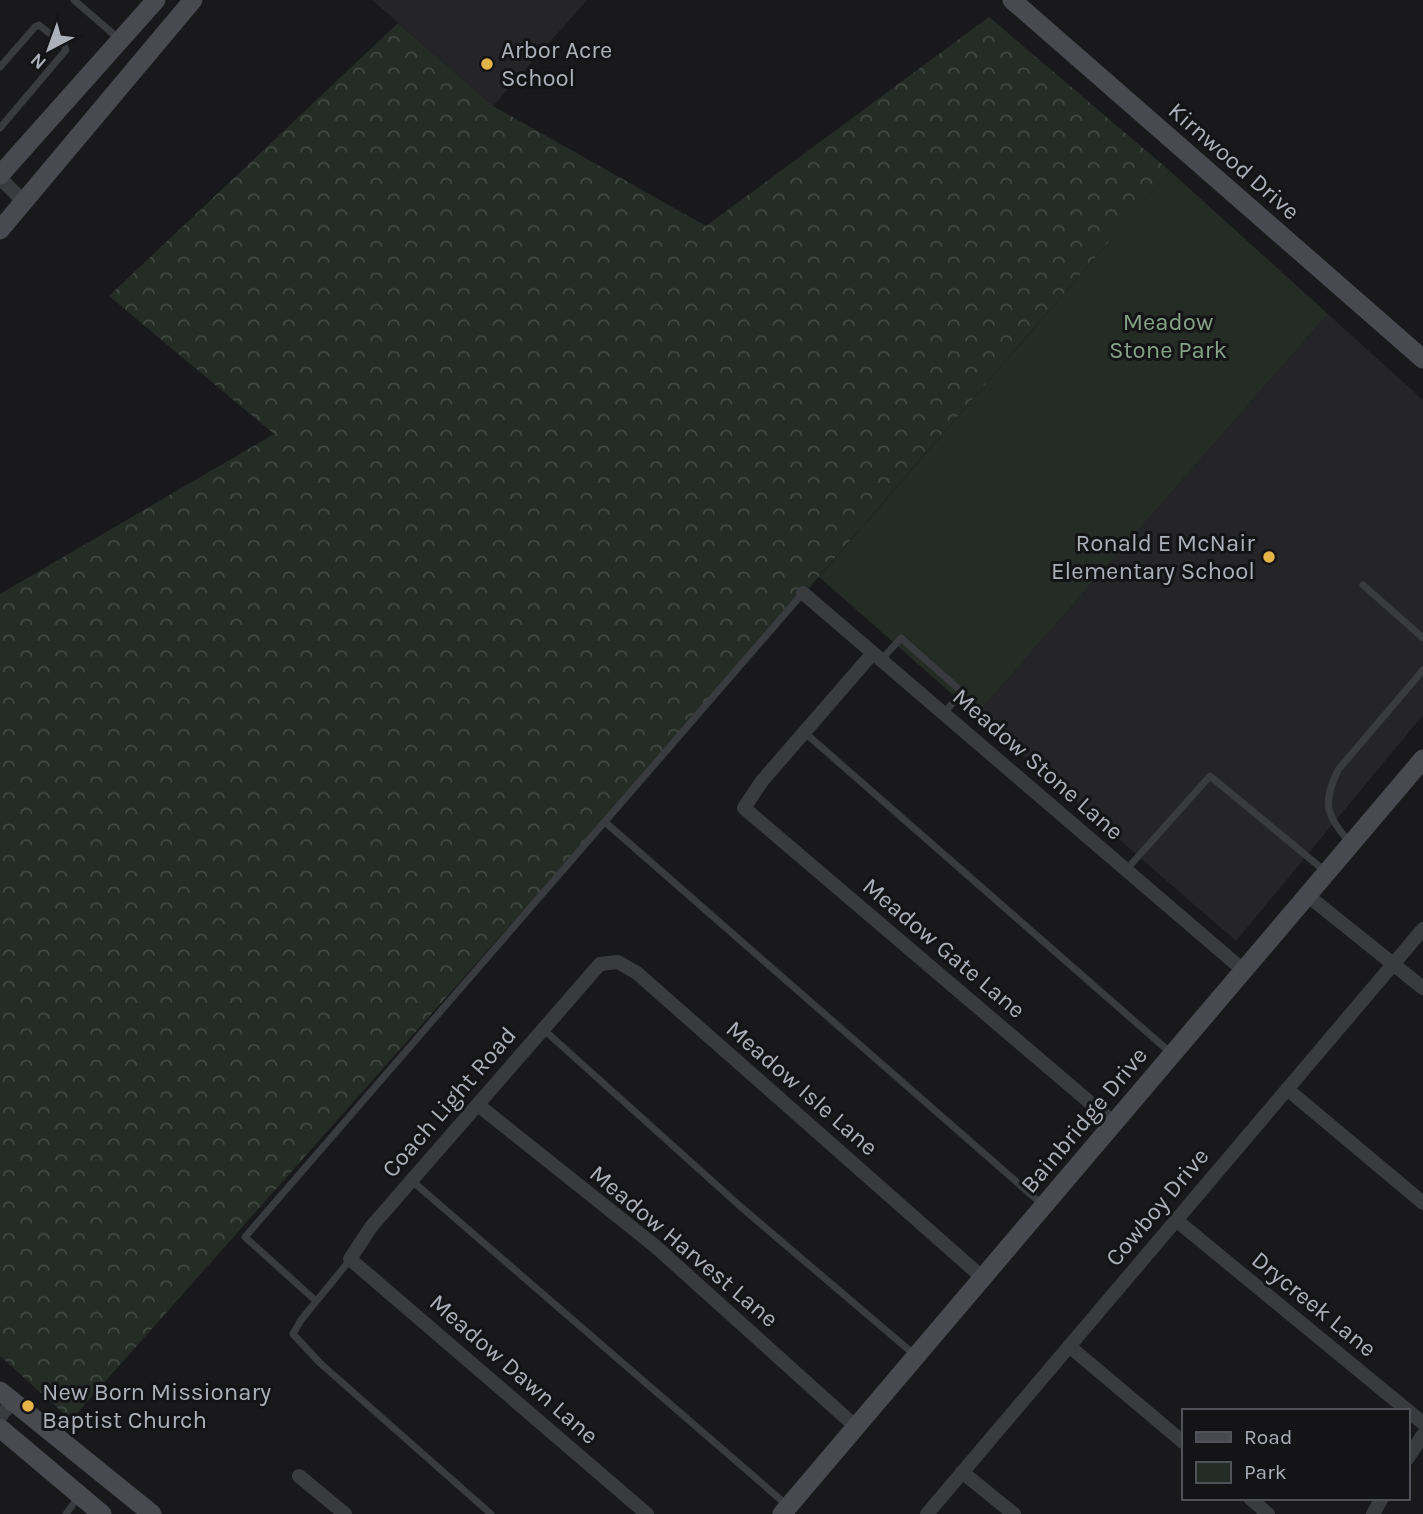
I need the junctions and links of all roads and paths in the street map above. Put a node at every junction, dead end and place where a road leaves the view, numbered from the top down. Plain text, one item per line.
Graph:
1 (74, 0) edge
2 (156, 0) edge
3 (193, 0) edge
4 (1012, 0) edge
5 (120, 40) junction
6 (0, 67) edge
7 (0, 128) edge
8 (0, 177) edge
9 (24, 202) junction
10 (0, 230) edge
11 (1423, 359) edge
12 (1363, 585) dead end
13 (803, 593) joint
14 (1423, 638) edge
15 (877, 657) junction
16 (1423, 670) edge
17 (943, 714) junction
18 (804, 732) junction
19 (1423, 759) edge
20 (605, 822) junction
21 (1350, 844) junction
22 (1126, 870) junction
23 (1326, 873) junction
24 (1307, 895) junction
25 (1423, 929) edge
26 (1394, 963) junction
27 (1243, 970) junction
28 (585, 978) joint
29 (1423, 988) edge
30 (542, 1029) junction
31 (1172, 1054) junction
32 (1287, 1089) junction
33 (478, 1105) junction
34 (1114, 1122) junction
35 (411, 1180) junction
36 (1423, 1203) edge
37 (1044, 1206) junction
38 (1176, 1220) junction
39 (350, 1259) junction
40 (983, 1278) junction
41 (316, 1301) junction
42 (1069, 1346) junction
43 (916, 1356) junction
44 (6, 1396) edge
45 (1406, 1409) edge
46 (1409, 1411) edge
47 (0, 1417) edge
48 (1423, 1423) edge
49 (0, 1427) edge
50 (856, 1427) junction
51 (1423, 1435) edge
52 (1182, 1442) edge
53 (1409, 1456) edge
54 (962, 1472) junction
55 (299, 1476) dead end
56 (79, 1495) junction
57 (1252, 1500) edge
58 (785, 1510) edge
59 (66, 1514) edge
60 (102, 1514) edge
61 (152, 1514) edge
62 (345, 1514) edge
63 (491, 1514) edge
64 (647, 1514) edge
65 (927, 1514) edge
66 (1014, 1514) edge
67 (1268, 1514) edge

1 - 5 lane
2 - 5 street
3 - 9 street
4 - 11 street, Kirnwood Drive
5 - 8 street
6 - 7 lane
8 - 9 street
9 - 10 street
12 - 14 lane
13 - 15 street, Meadow Stone Lane
13 - 20 lane
15 - 17 street, Meadow Stone Lane
15 - 17 lane
15 - 18 street
16 - 21 lane
17 - 22 street, Meadow Stone Lane
18 - 31 lane
18 - 34 street, Meadow Gate Lane
19 - 21 street, Bainbridge Drive
20 - 37 lane
20 - 41 lane
21 - 23 street, Bainbridge Drive
22 - 23 lane
22 - 27 street, Meadow Stone Lane
23 - 24 street, Bainbridge Drive
24 - 26 street
24 - 27 street, Bainbridge Drive
25 - 26 street, Cowboy Drive
26 - 29 street
26 - 32 street, Cowboy Drive
27 - 31 street, Bainbridge Drive
28 - 30 street, Coach Light Road
28 - 40 street, Meadow Isle Lane
30 - 33 street, Coach Light Road
30 - 43 lane
31 - 34 street, Bainbridge Drive
32 - 36 street
32 - 38 street, Cowboy Drive
33 - 35 street, Coach Light Road
33 - 50 street, Meadow Harvest Lane
34 - 37 street, Bainbridge Drive
35 - 39 street, Coach Light Road
35 - 58 lane
37 - 40 street, Bainbridge Drive
38 - 42 street, Cowboy Drive
38 - 45 street, Drycreek Lane
39 - 41 lane
39 - 64 street, Meadow Dawn Lane
40 - 43 street, Bainbridge Drive
41 - 63 lane
42 - 52 street
42 - 54 street, Cowboy Drive
43 - 50 street, Bainbridge Drive
44 - 47 street
44 - 61 street
46 - 48 street, Drycreek Lane
49 - 56 street
50 - 58 street, Bainbridge Drive
51 - 53 street
54 - 65 street, Cowboy Drive
54 - 66 street
55 - 62 street
56 - 59 lane
56 - 60 street
57 - 67 street

